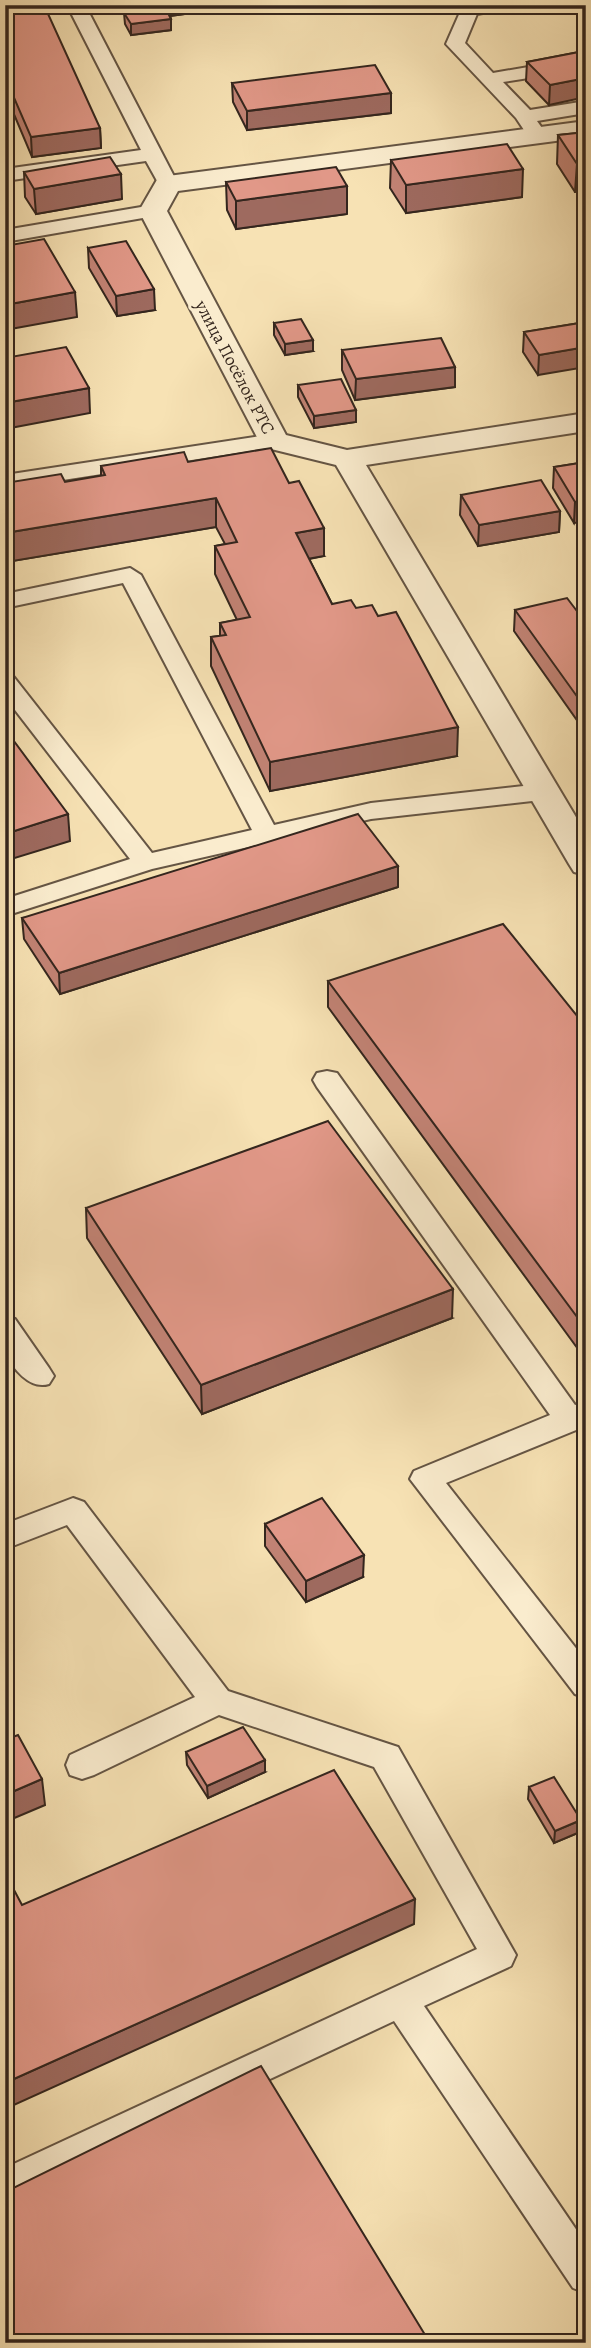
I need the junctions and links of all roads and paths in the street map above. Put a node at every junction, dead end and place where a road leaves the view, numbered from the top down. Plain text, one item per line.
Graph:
1 (37, 5) edge
2 (76, 5) edge
3 (500, 5) edge
4 (5, 8) edge
5 (468, 8) edge
6 (586, 63) edge
7 (489, 79) junction
8 (586, 107) edge
9 (531, 126) junction
10 (586, 129) edge
11 (153, 154) junction
12 (5, 174) edge
13 (168, 184) junction
14 (153, 211) junction
15 (5, 236) edge
16 (586, 422) edge
17 (274, 440) junction
18 (347, 459) junction
19 (5, 482) edge
20 (5, 601) edge
21 (5, 681) edge
22 (541, 792) junction
23 (267, 835) junction
24 (146, 862) junction
25 (586, 864) edge
26 (5, 908) edge
27 (327, 1080) dead end
28 (5, 1327) edge
29 (39, 1377) dead end
30 (578, 1416) edge
31 (5, 1536) edge
32 (586, 1685) edge
33 (218, 1701) junction
34 (82, 1765) dead end
35 (401, 2001) junction
36 (5, 2186) edge
37 (586, 2276) edge

1 - 4 lane
2 - 11 lane
3 - 5 lane
5 - 7 lane
6 - 7 lane
7 - 9 lane
8 - 9 lane
9 - 10 street
9 - 13 street
11 - 12 lane
11 - 13 lane
13 - 14 street
14 - 15 lane
14 - 17 street, улица Посёлок РТС
16 - 18 street
17 - 18 street, улица Посёлок РТС
17 - 19 lane
18 - 22 street
20 - 23 lane
21 - 24 lane
22 - 23 lane
22 - 25 street
23 - 24 lane
24 - 26 lane
27 - 30 lane
28 - 29 lane
30 - 32 lane
31 - 33 lane
33 - 34 lane
33 - 35 lane
35 - 36 lane
35 - 37 lane

